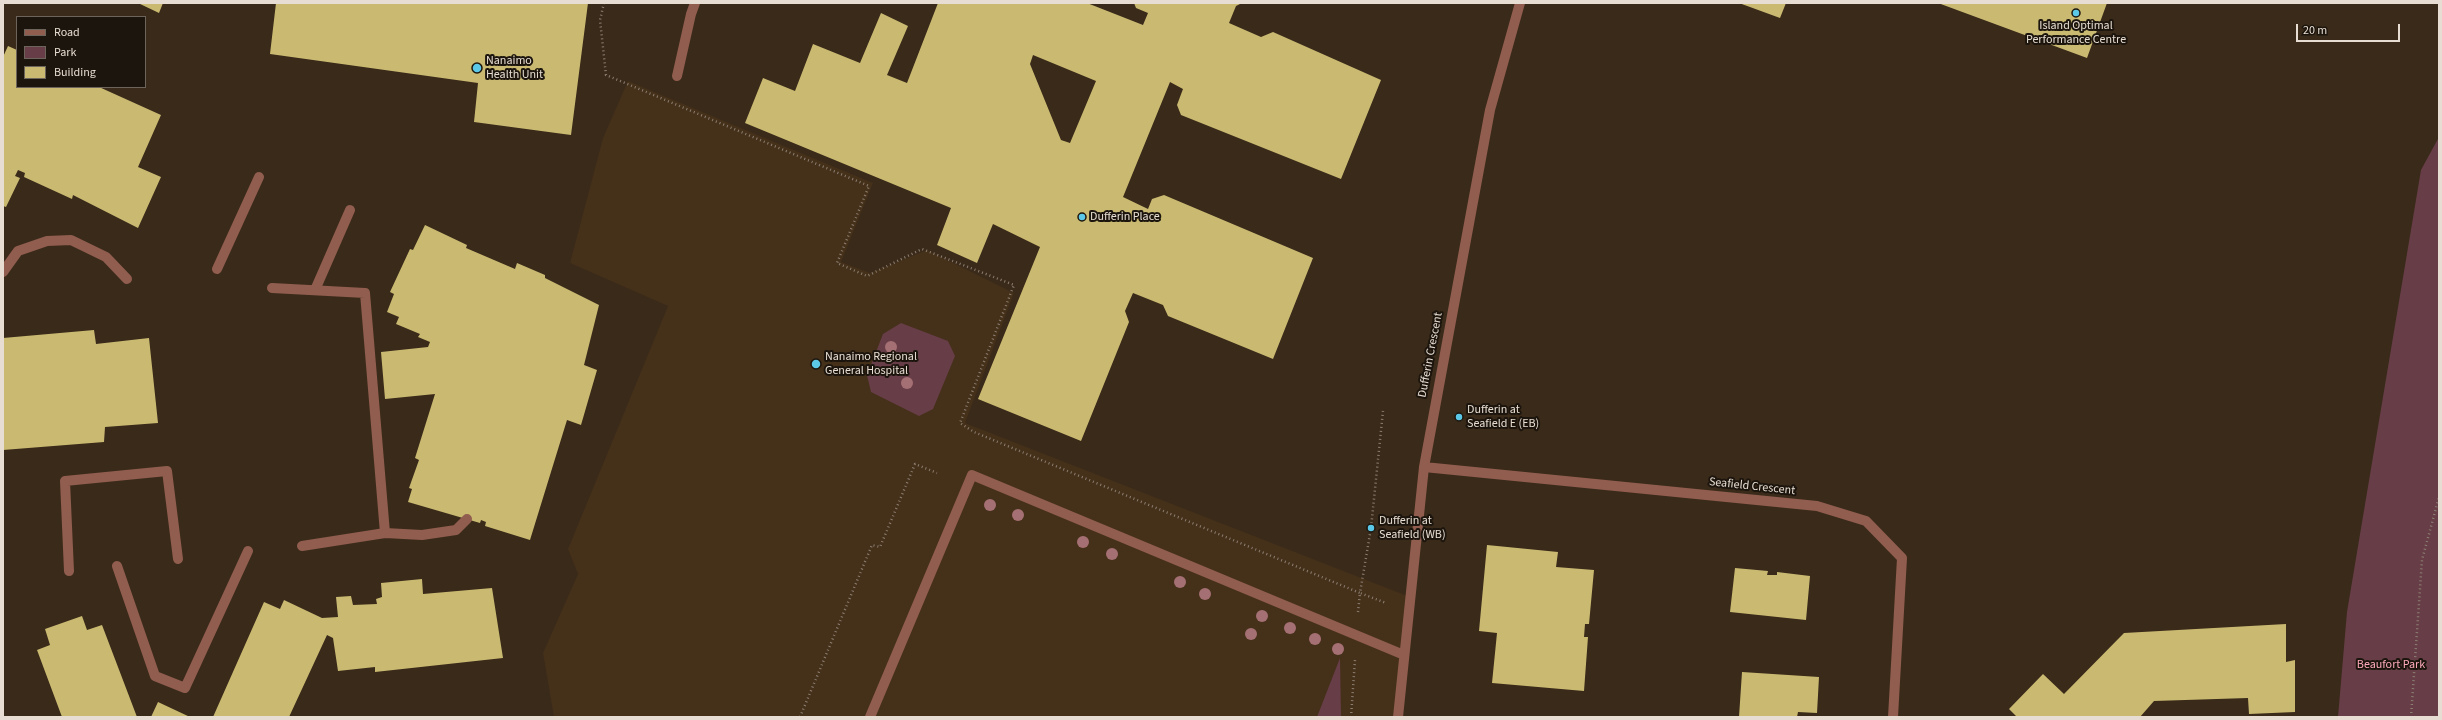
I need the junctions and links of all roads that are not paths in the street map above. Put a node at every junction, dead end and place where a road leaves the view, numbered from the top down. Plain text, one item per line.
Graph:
1 (695, 3) edge
2 (1520, 3) edge
3 (677, 76) dead end
4 (258, 177) dead end
5 (350, 210) dead end
6 (217, 269) dead end
7 (3, 272) edge
8 (127, 279) dead end
9 (272, 288) dead end
10 (315, 290) junction
11 (1424, 467) junction
12 (468, 519) dead end
13 (385, 533) junction
14 (302, 546) dead end
15 (248, 551) dead end
16 (178, 559) dead end
17 (117, 566) dead end
18 (69, 570) dead end
19 (1404, 655) junction
20 (870, 717) edge
21 (1398, 717) edge
22 (1893, 717) edge

1 - 3 street
2 - 11 street, Dufferin Crescent
4 - 6 street
5 - 10 street
7 - 8 street
9 - 10 street
10 - 13 street
11 - 19 street, Dufferin Crescent
11 - 22 street, Seafield Crescent
12 - 13 street
13 - 14 street
15 - 17 street
16 - 18 street
19 - 20 street
19 - 21 street, Dufferin Crescent

